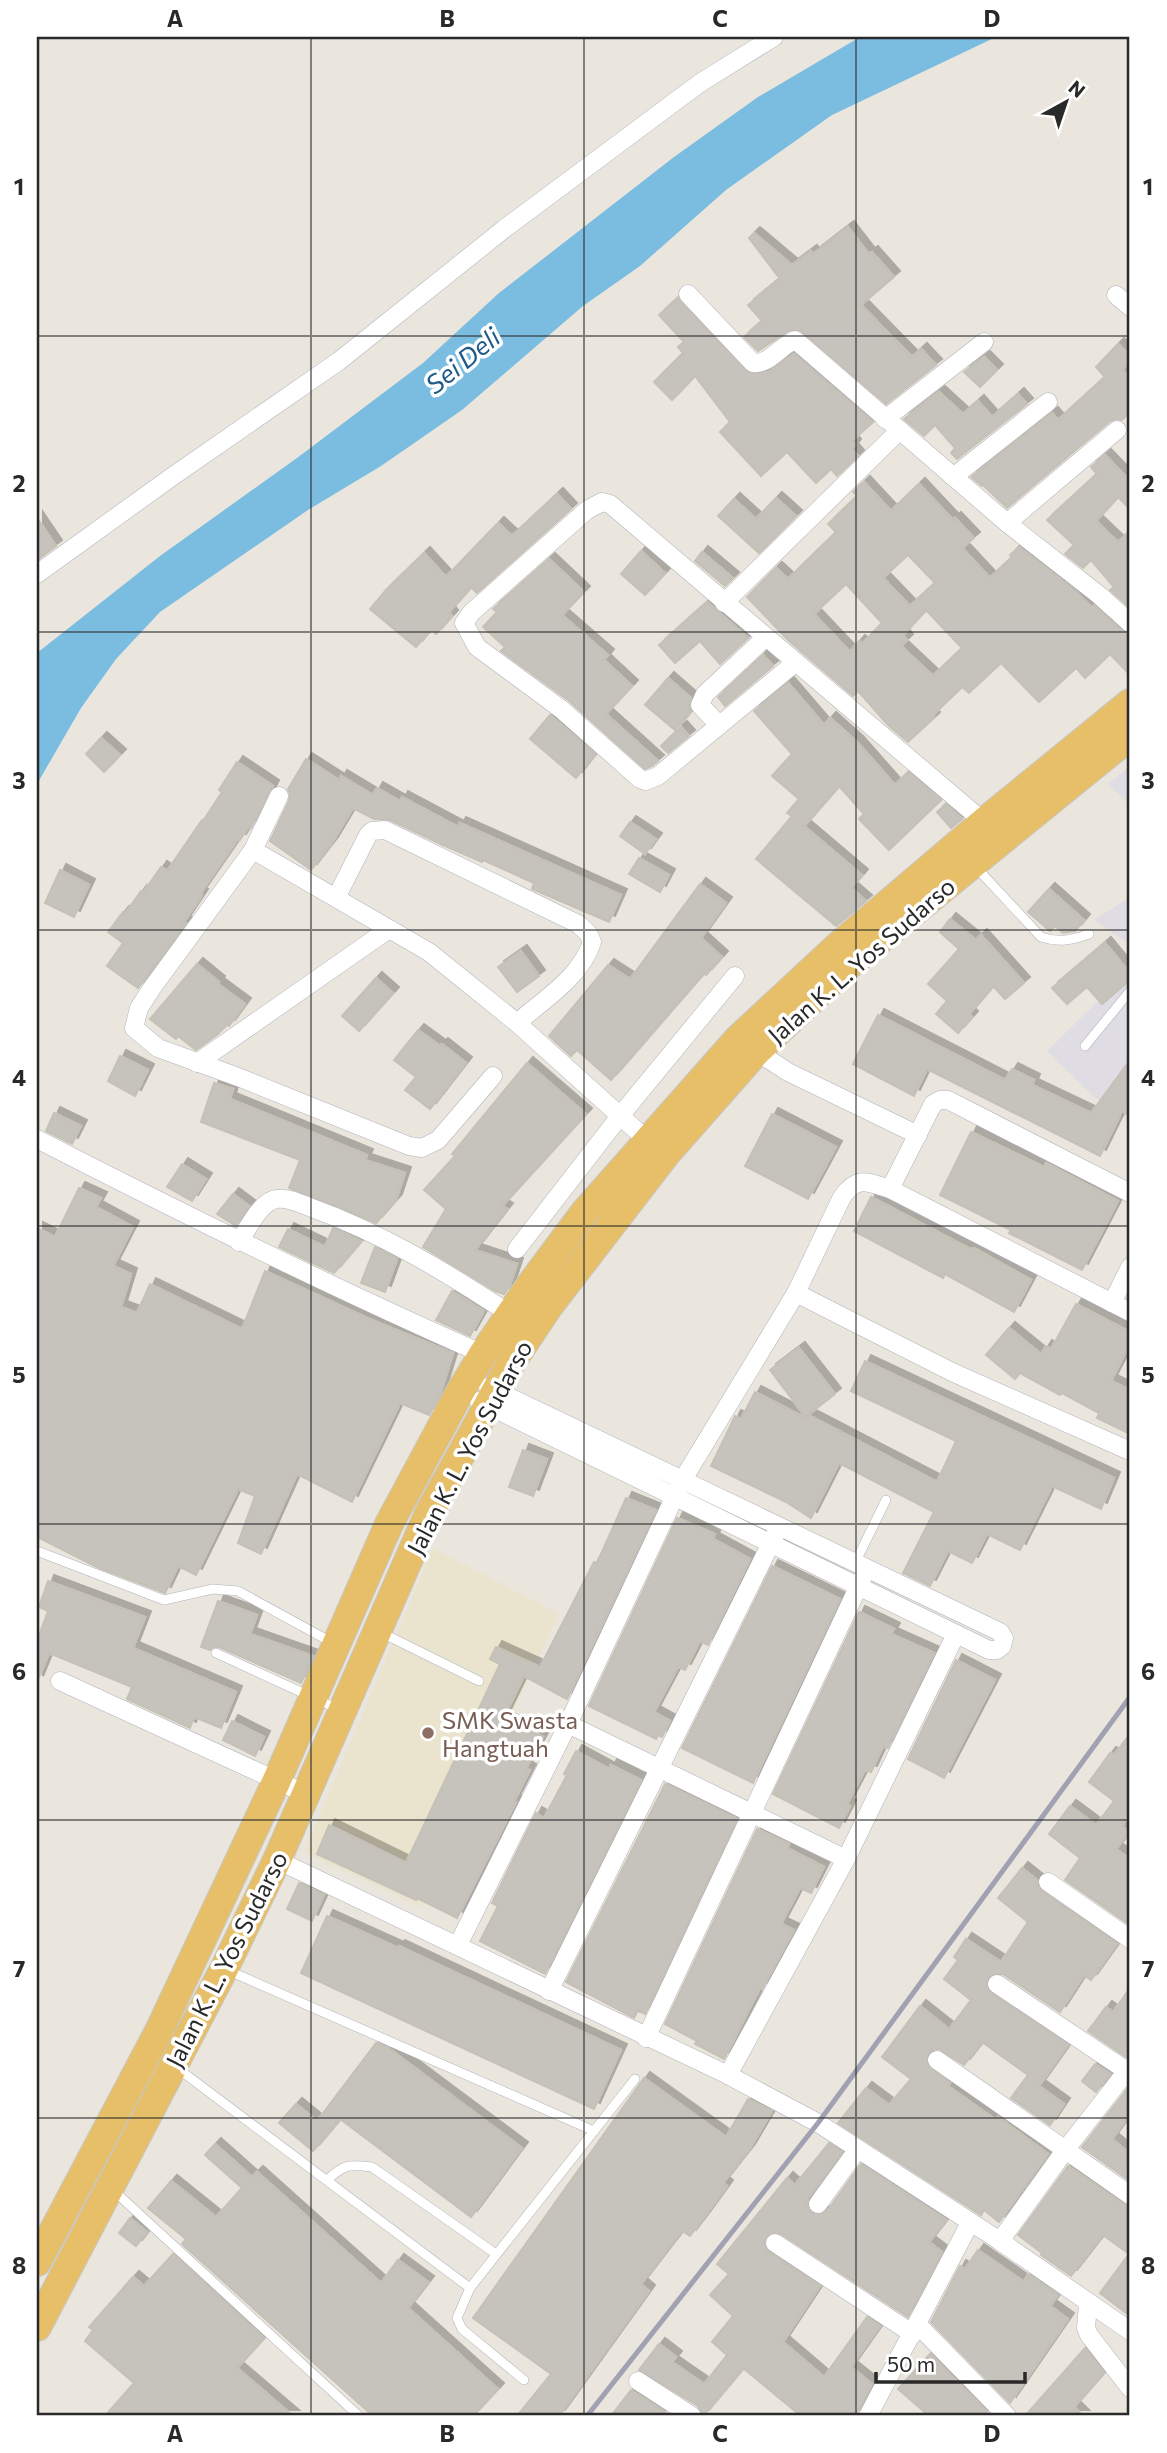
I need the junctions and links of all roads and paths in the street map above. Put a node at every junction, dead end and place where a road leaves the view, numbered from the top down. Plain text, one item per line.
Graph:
1 (774, 37) edge
2 (688, 294) dead end
3 (984, 342) dead end
4 (1048, 402) dead end
5 (892, 424) junction
6 (1117, 430) dead end
7 (953, 477) junction
8 (1007, 523) junction
9 (37, 574) edge
10 (724, 603) junction
11 (1130, 623) edge
12 (766, 638) junction
13 (796, 662) junction
14 (1130, 703) edge
15 (719, 725) junction
16 (1130, 736) edge
17 (279, 796) dead end
18 (984, 822) junction
19 (253, 850) junction
20 (973, 864) junction
21 (335, 898) junction
22 (389, 929) junction
23 (1089, 934) dead end
24 (735, 976) dead end
25 (1130, 991) edge
26 (517, 1023) junction
27 (747, 1046) junction
28 (1085, 1046) dead end
29 (197, 1063) junction
30 (493, 1076) dead end
31 (620, 1116) junction
32 (918, 1135) junction
33 (37, 1139) edge
34 (647, 1140) junction
35 (890, 1189) junction
36 (1130, 1194) edge
37 (239, 1242) junction
38 (517, 1249) dead end
39 (1130, 1267) edge
40 (796, 1293) junction
41 (1112, 1303) junction
42 (502, 1309) junction
43 (1130, 1312) edge
44 (471, 1375) junction
45 (491, 1397) junction
46 (1130, 1451) edge
47 (679, 1489) junction
48 (886, 1500) dead end
49 (779, 1527) junction
50 (771, 1544) junction
51 (37, 1551) edge
52 (861, 1566) junction
53 (858, 1587) junction
54 (377, 1631) junction
55 (956, 1634) junction
56 (336, 1644) junction
57 (216, 1653) dead end
58 (60, 1681) dead end
59 (480, 1681) dead end
60 (312, 1698) junction
61 (342, 1711) junction
62 (568, 1724) junction
63 (659, 1769) junction
64 (277, 1780) junction
65 (306, 1794) junction
66 (751, 1813) junction
67 (846, 1859) junction
68 (277, 1860) junction
69 (1048, 1881) dead end
70 (1130, 1939) edge
71 (458, 1945) junction
72 (224, 1969) junction
73 (998, 1984) dead end
74 (549, 1991) junction
75 (646, 2038) junction
76 (937, 2060) dead end
77 (174, 2065) junction
78 (1129, 2070) edge
79 (728, 2075) junction
80 (635, 2079) dead end
81 (594, 2131) junction
82 (858, 2149) junction
83 (1066, 2149) junction
84 (327, 2180) junction
85 (110, 2187) junction
86 (1130, 2195) edge
87 (818, 2204) dead end
88 (970, 2223) junction
89 (1000, 2241) junction
90 (775, 2243) dead end
91 (496, 2254) junction
92 (37, 2262) edge
93 (470, 2288) junction
94 (1088, 2304) junction
95 (37, 2327) edge
96 (916, 2330) junction
97 (1130, 2331) edge
98 (524, 2380) dead end
99 (638, 2381) dead end
100 (1130, 2388) edge
101 (359, 2416) edge
102 (692, 2416) edge
103 (868, 2416) edge
104 (1007, 2416) edge

1 - 9 street
2 - 5 street
3 - 5 street
4 - 7 street
5 - 7 street
5 - 10 street
6 - 8 street
7 - 8 street
8 - 11 street
10 - 12 street
10 - 15 street
12 - 13 street
12 - 15 street
13 - 15 street
13 - 18 street
14 - 18 highway, Jalan K. L. Yos Sudarso
16 - 20 highway, Jalan K. L. Yos Sudarso
17 - 19 street
18 - 27 highway, Jalan K. L. Yos Sudarso
19 - 21 street
19 - 29 street
20 - 23 lane
20 - 27 highway, Jalan K. L. Yos Sudarso
21 - 22 street
21 - 26 street
22 - 26 street
22 - 29 street
24 - 31 street
25 - 28 lane
26 - 31 street
27 - 32 street
27 - 34 highway, Jalan K. L. Yos Sudarso
27 - 45 highway, Jalan K. L. Yos Sudarso
29 - 30 street
31 - 34 street
31 - 38 street
32 - 35 street
32 - 36 street
33 - 37 street
34 - 42 highway, Jalan K. L. Yos Sudarso
35 - 40 street
35 - 41 street
37 - 42 street
37 - 44 street
39 - 41 street
40 - 46 street
40 - 47 street
41 - 43 street
42 - 44 highway, Jalan K. L. Yos Sudarso
44 - 45 street
44 - 56 highway, Jalan K. L. Yos Sudarso
45 - 47 street
45 - 54 highway, Jalan K. L. Yos Sudarso
47 - 49 street
47 - 50 street
47 - 62 street
48 - 52 lane
49 - 50 street
49 - 52 street
50 - 53 street
50 - 63 street
51 - 56 lane
52 - 53 street
52 - 55 street
53 - 55 street
53 - 66 street
54 - 59 lane
54 - 61 highway, Jalan K. L. Yos Sudarso
55 - 67 street
56 - 60 highway, Jalan K. L. Yos Sudarso
57 - 60 lane
58 - 64 street
60 - 61 lane
60 - 64 highway, Jalan K. L. Yos Sudarso
61 - 65 highway, Jalan K. L. Yos Sudarso
62 - 63 street
62 - 71 street
63 - 66 street
63 - 74 street
64 - 65 street
64 - 92 highway, Jalan K. L. Yos Sudarso
65 - 68 highway, Jalan K. L. Yos Sudarso
66 - 67 street
66 - 75 street
67 - 79 street
68 - 71 street
68 - 72 highway, Jalan K. L. Yos Sudarso
69 - 70 street
71 - 74 street
72 - 77 highway, Jalan K. L. Yos Sudarso
72 - 81 lane
73 - 78 street
74 - 75 street
75 - 79 street
76 - 83 street
77 - 84 lane
77 - 85 highway, Jalan K. L. Yos Sudarso
78 - 83 street
79 - 82 street
80 - 81 lane
81 - 91 lane
82 - 87 street
82 - 88 street
83 - 86 street
83 - 89 street
84 - 91 lane
84 - 93 lane
85 - 95 highway, Jalan K. L. Yos Sudarso
85 - 101 lane
88 - 89 street
88 - 96 street
89 - 94 street
90 - 96 street
91 - 93 lane
93 - 98 lane
94 - 97 street
94 - 100 street
96 - 103 street
96 - 104 street
99 - 102 street

